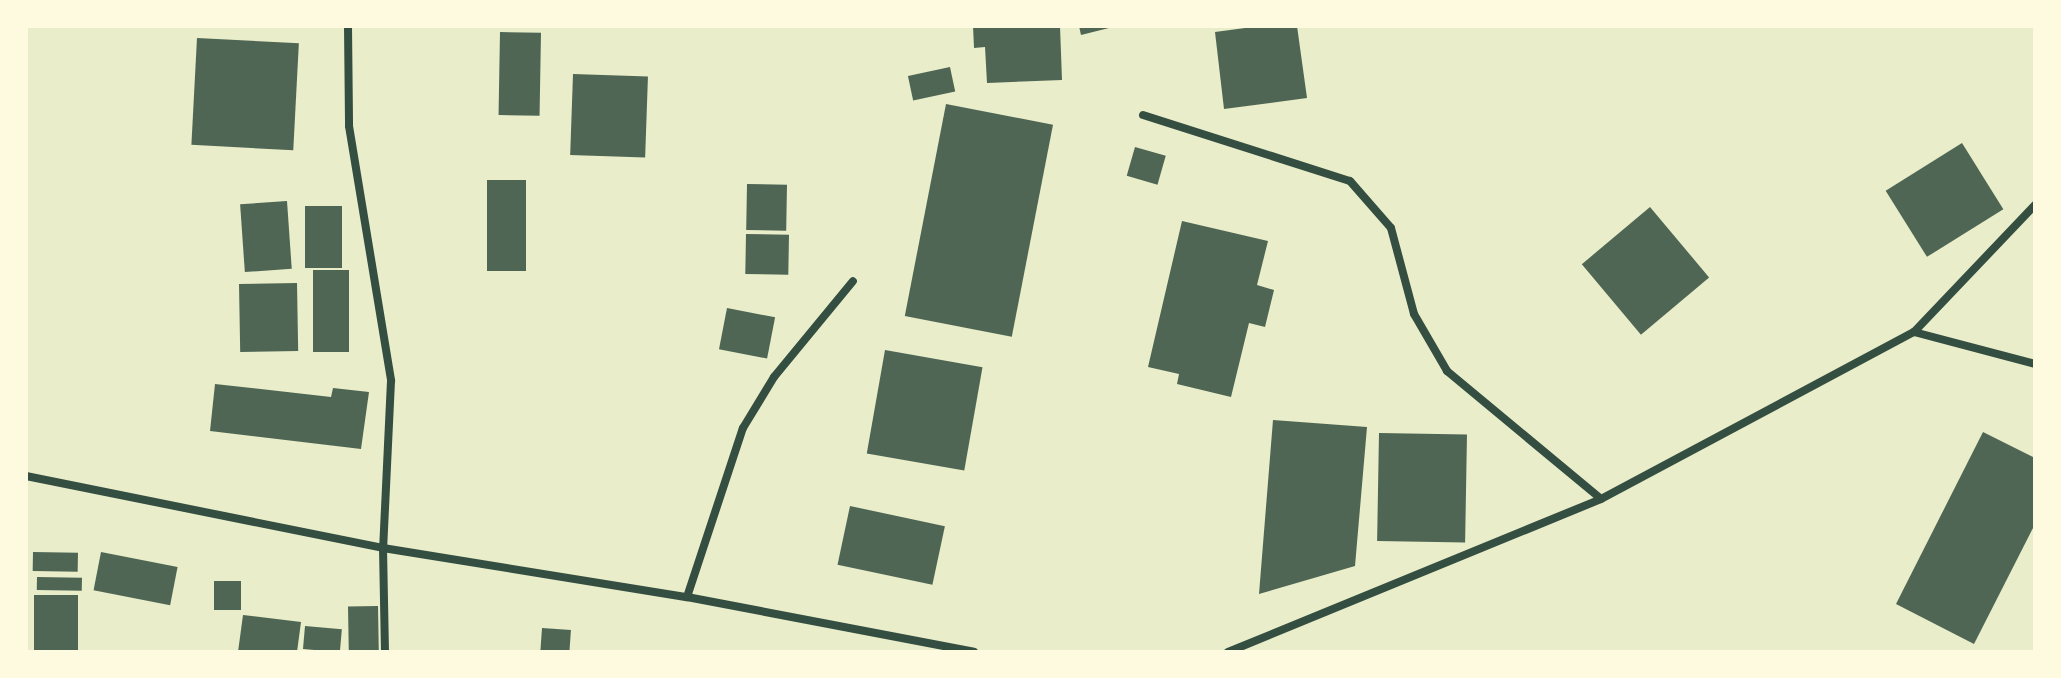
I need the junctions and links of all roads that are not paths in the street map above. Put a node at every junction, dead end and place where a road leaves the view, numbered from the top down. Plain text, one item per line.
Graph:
1 (348, 26) edge
2 (1143, 115) dead end
3 (2035, 205) edge
4 (853, 281) dead end
5 (1914, 332) junction
6 (2035, 364) edge
7 (26, 476) edge
8 (1601, 499) junction
9 (383, 548) junction
10 (687, 597) junction
11 (385, 652) edge
12 (974, 652) edge
13 (1228, 652) edge

1 - 9 street
2 - 8 street
3 - 5 street
4 - 10 street
5 - 6 street
5 - 8 street
7 - 9 street
8 - 13 street
9 - 10 street
9 - 11 street
10 - 12 street

